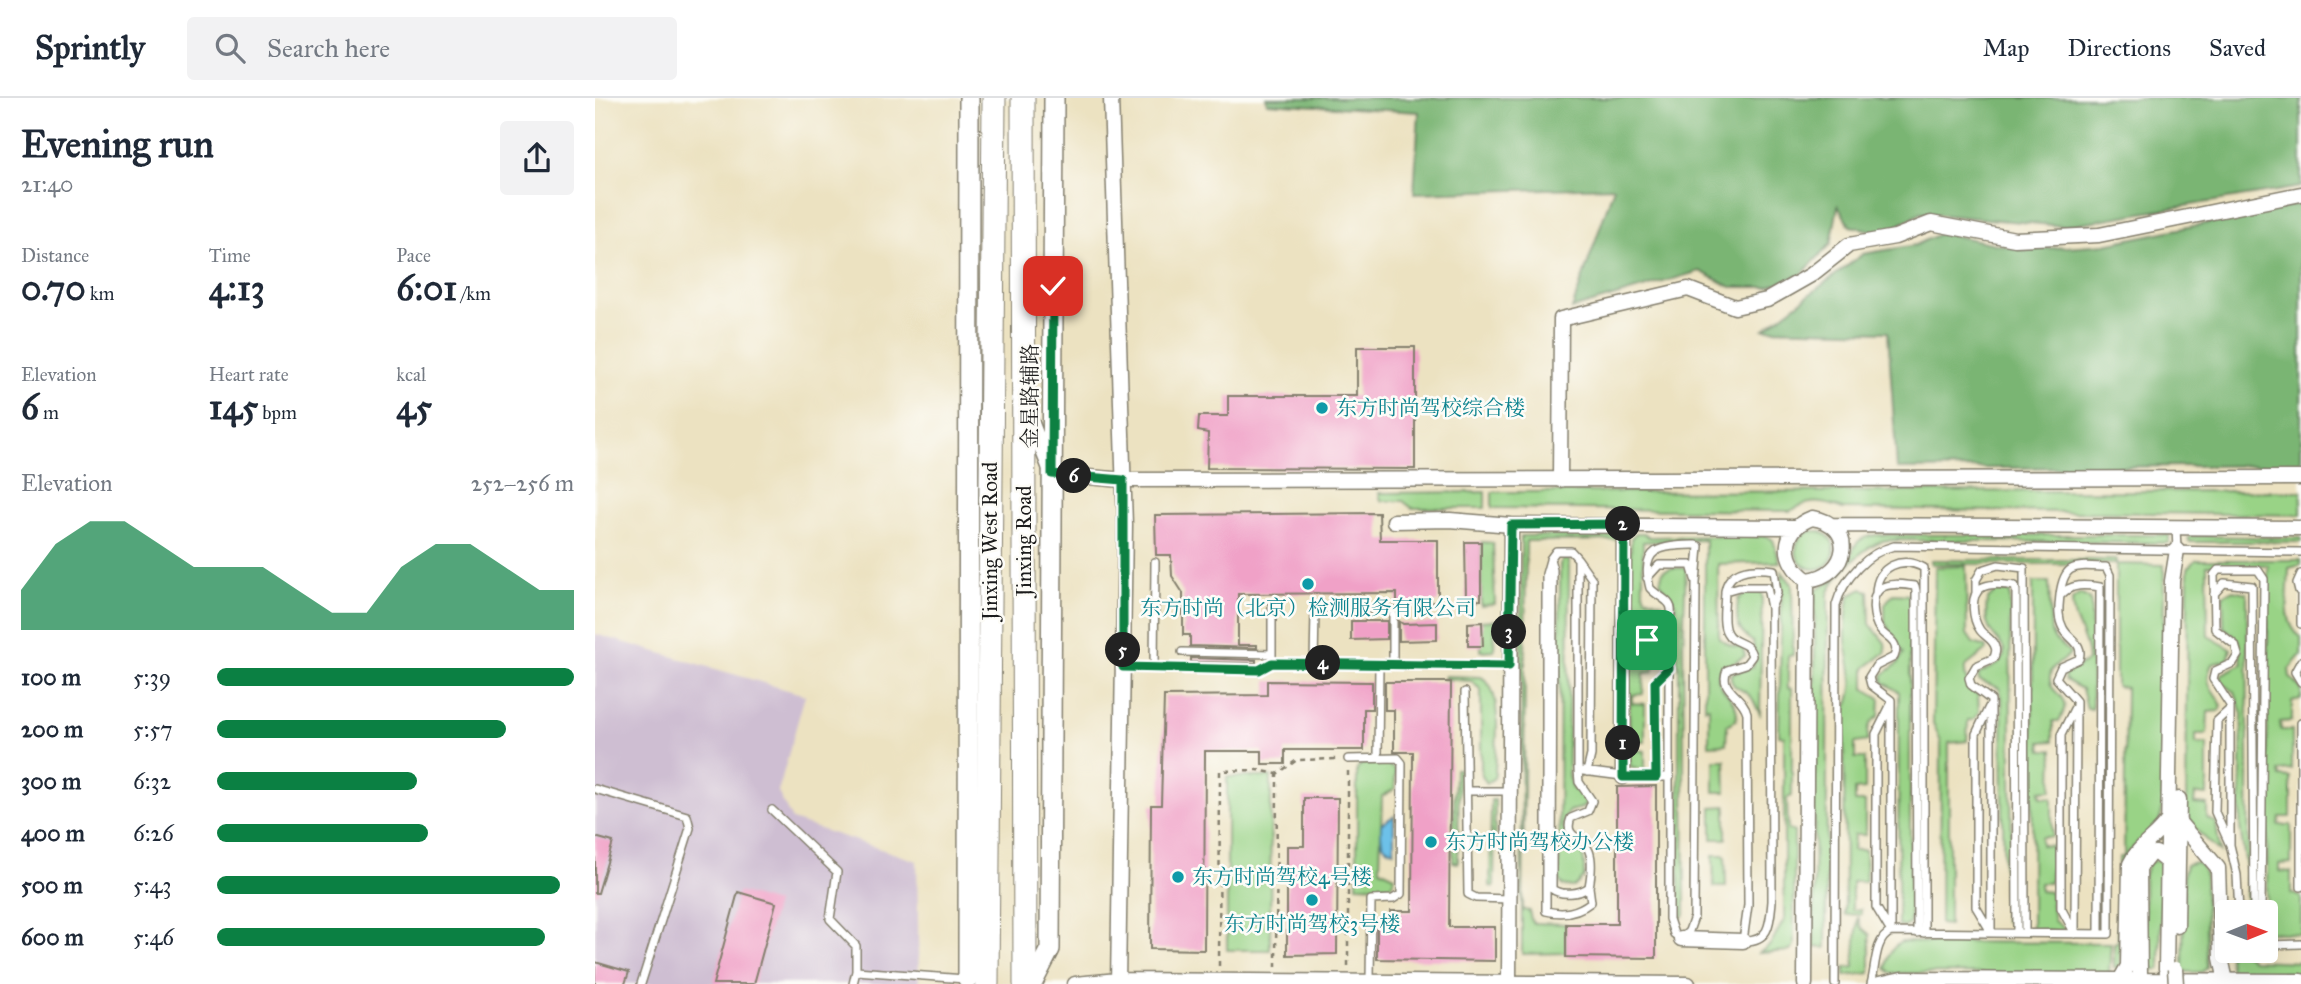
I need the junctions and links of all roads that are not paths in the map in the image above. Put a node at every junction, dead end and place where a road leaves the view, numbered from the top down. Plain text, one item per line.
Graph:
1 (969, 98) edge
2 (993, 98) edge
3 (1023, 98) edge
4 (1054, 98) edge
5 (1111, 98) edge
6 (2301, 194) edge
7 (1024, 404) junction
8 (1052, 474) junction
9 (2301, 478) edge
10 (1123, 480) junction
11 (1560, 480) junction
12 (1394, 521) dead end
13 (1624, 524) junction
14 (1511, 525) junction
15 (1832, 525) junction
16 (1795, 527) junction
17 (2176, 527) junction
18 (2301, 528) edge
19 (2177, 550) junction
20 (2301, 552) edge
21 (1550, 559) junction
22 (1578, 559) junction
23 (1155, 562) dead end
24 (2301, 574) edge
25 (1647, 578) junction
26 (1807, 580) junction
27 (1696, 583) junction
28 (2300, 590) edge
29 (1725, 592) junction
30 (1876, 594) junction
31 (1976, 594) junction
32 (2060, 595) junction
33 (2213, 599) junction
34 (1315, 601) dead end
35 (1272, 603) dead end
36 (1342, 608) dead end
37 (1350, 608) dead end
38 (1771, 608) junction
39 (1315, 611) junction
40 (2301, 624) edge
41 (1182, 652) dead end
42 (1272, 658) junction
43 (2301, 661) edge
44 (1314, 663) junction
45 (1379, 664) junction
46 (1393, 664) junction
47 (1509, 666) junction
48 (1123, 667) junction
49 (1154, 668) junction
50 (1669, 668) junction
51 (2301, 682) edge
52 (1465, 692) dead end
53 (1891, 700) junction
54 (1991, 700) junction
55 (2076, 701) junction
56 (2230, 709) junction
57 (2301, 723) edge
58 (1378, 757) junction
59 (1348, 759) road end
60 (1582, 771) junction
61 (1623, 777) junction
62 (1656, 777) junction
63 (1670, 777) junction
64 (595, 789) edge
65 (1467, 791) junction
66 (1509, 791) junction
67 (772, 810) dead end
68 (2173, 820) junction
69 (2230, 845) junction
70 (2173, 862) junction
71 (1589, 887) junction
72 (2301, 887) edge
73 (1509, 899) junction
74 (2238, 900) edge
75 (2254, 900) edge
76 (2261, 900) edge
77 (1891, 932) junction
78 (1921, 933) junction
79 (1991, 933) junction
80 (2021, 933) junction
81 (2075, 934) junction
82 (2099, 934) junction
83 (1681, 939) junction
84 (1743, 941) junction
85 (2301, 944) edge
86 (2279, 945) edge
87 (856, 971) junction
88 (2171, 977) edge
89 (2140, 979) junction
90 (2120, 980) junction
91 (2204, 980) junction
92 (1370, 981) junction
93 (2226, 981) junction
94 (2301, 981) edge
95 (985, 982) edge
96 (1118, 982) edge
97 (1273, 982) edge
98 (1343, 982) edge
99 (1509, 982) junction
100 (641, 984) edge
101 (853, 984) edge
102 (1025, 984) edge
103 (1032, 984) edge
104 (1075, 984) edge
105 (1688, 984) edge
106 (1805, 984) edge
107 (1835, 984) edge
108 (1871, 984) edge
109 (1879, 984) edge

1 - 95 street
2 - 95 main road, Jinxing West Road
3 - 7 main road, Jinxing Road
4 - 8 street, 金星路辅路
5 - 10 street
6 - 11 street
7 - 8 street
7 - 102 main road, Jinxing Road
8 - 10 street
8 - 103 street, 金星路辅路
9 - 11 street
10 - 11 street
10 - 48 street
12 - 14 street
13 - 14 street
13 - 16 street
13 - 61 street
14 - 47 street
15 - 16 street
15 - 17 street
15 - 26 street
16 - 26 street
17 - 18 street
17 - 19 lane
19 - 20 lane
19 - 68 street
19 - 107 lane
21 - 22 lane
21 - 71 lane
21 - 71 lane
22 - 60 lane
22 - 60 lane
23 - 49 lane
24 - 28 lane
25 - 27 lane
25 - 27 lane
25 - 50 lane
26 - 106 street
27 - 83 lane
28 - 40 lane
29 - 38 lane
29 - 38 lane
29 - 84 lane
30 - 53 lane
30 - 78 lane
30 - 78 lane
31 - 54 lane
31 - 80 lane
31 - 80 lane
32 - 55 lane
32 - 82 lane
32 - 82 lane
33 - 56 lane
33 - 75 lane
33 - 76 lane
34 - 39 lane
35 - 42 lane
36 - 39 lane
37 - 46 lane
38 - 84 lane
39 - 44 lane
41 - 42 lane
42 - 44 lane
42 - 49 lane
43 - 51 lane
44 - 45 lane
45 - 46 lane
45 - 58 lane
46 - 47 lane
47 - 66 street
48 - 49 lane
48 - 96 street
50 - 62 lane
50 - 63 lane
52 - 65 lane
53 - 77 lane
53 - 77 lane
54 - 79 lane
54 - 79 lane
55 - 81 lane
55 - 81 lane
56 - 69 lane
56 - 69 lane
57 - 72 lane
58 - 59 lane
58 - 92 lane
60 - 61 lane
60 - 71 lane
61 - 62 lane
62 - 63 lane
63 - 83 lane
64 - 100 lane
65 - 66 lane
65 - 73 lane
66 - 73 street
67 - 87 lane
68 - 70 street
68 - 90 street
68 - 93 street
69 - 74 lane
70 - 88 street
70 - 89 street
70 - 91 street
73 - 99 street
77 - 78 lane
77 - 108 lane
78 - 79 lane
79 - 80 lane
80 - 81 lane
81 - 82 lane
83 - 84 street
85 - 86 lane
87 - 95 lane
87 - 101 lane
89 - 90 street
89 - 91 street
90 - 109 street
91 - 93 street
92 - 98 street
92 - 99 street
93 - 94 street
96 - 97 street
96 - 104 street
97 - 98 street
99 - 105 street

